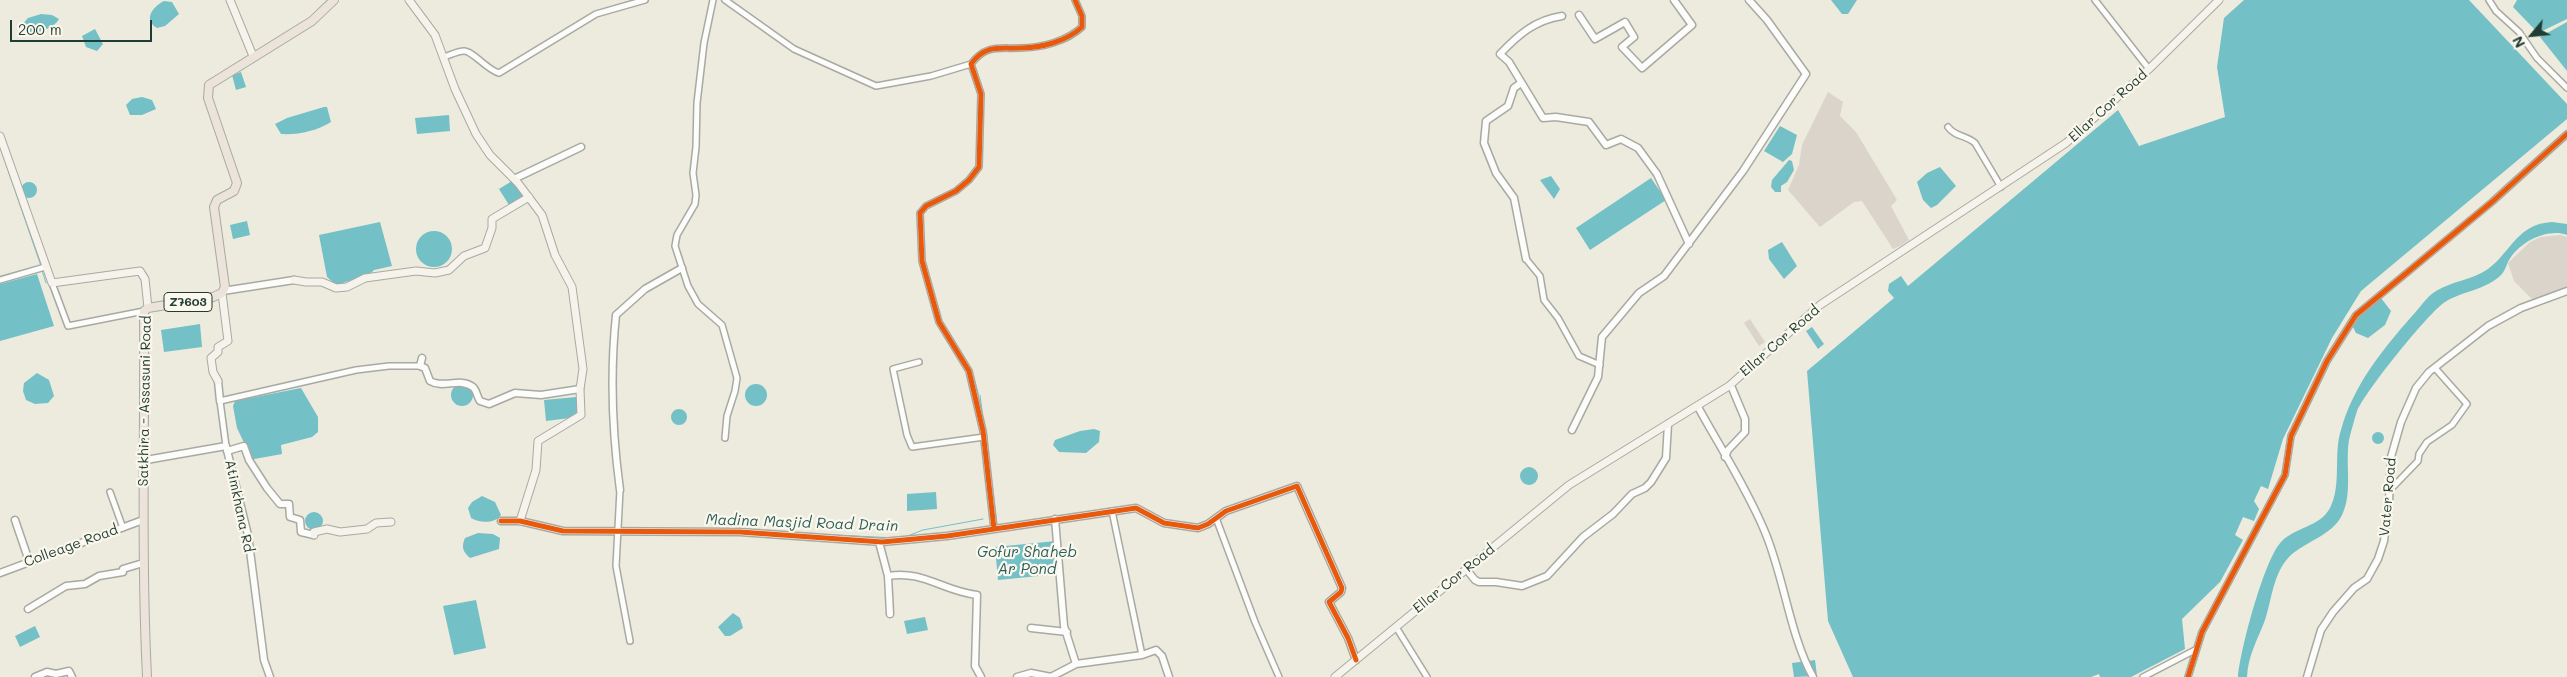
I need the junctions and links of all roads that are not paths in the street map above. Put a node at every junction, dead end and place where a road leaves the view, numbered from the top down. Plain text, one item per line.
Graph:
1 (230, 0) edge
2 (334, 0) edge
3 (409, 0) edge
4 (645, 0) edge
5 (713, 0) edge
6 (726, 0) edge
7 (1075, 0) edge
8 (1674, 0) edge
9 (1749, 0) edge
10 (2095, 0) edge
11 (2219, 0) edge
12 (2489, 0) edge
13 (1579, 15) dead end
14 (1562, 16) dead end
15 (254, 56) junction
16 (444, 57) junction
17 (971, 64) junction
18 (2149, 69) junction
19 (1521, 83) junction
20 (2567, 88) edge
21 (1948, 127) dead end
22 (2567, 134) edge
23 (0, 136) edge
24 (581, 147) dead end
25 (514, 179) junction
26 (2001, 187) junction
27 (529, 197) junction
28 (1688, 244) junction
29 (1526, 259) joint
30 (45, 268) junction
31 (682, 268) junction
32 (0, 280) edge
33 (294, 280) joint
34 (52, 283) junction
35 (2567, 291) edge
36 (223, 292) junction
37 (146, 310) junction
38 (422, 358) dead end
39 (919, 362) dead end
40 (1600, 365) junction
41 (420, 366) junction
42 (2435, 368) junction
43 (218, 381) joint
44 (1732, 388) dead end
45 (580, 389) junction
46 (220, 401) junction
47 (1698, 407) junction
48 (1668, 424) junction
49 (1572, 430) dead end
50 (984, 437) junction
51 (725, 438) dead end
52 (227, 448) junction
53 (1725, 457) junction
54 (146, 460) junction
55 (620, 490) joint
56 (2390, 490) junction
57 (110, 492) dead end
58 (1112, 510) junction
59 (1216, 518) junction
60 (1055, 519) junction
61 (16, 520) dead end
62 (143, 520) junction
63 (501, 521) dead end
64 (391, 522) dead end
65 (520, 522) junction
66 (123, 528) junction
67 (994, 528) junction
68 (616, 530) junction
69 (314, 535) joint
70 (879, 542) junction
71 (29, 561) junction
72 (143, 563) junction
73 (1466, 569) junction
74 (0, 573) edge
75 (888, 576) junction
76 (28, 609) dead end
77 (890, 614) dead end
78 (1396, 627) junction
79 (1031, 628) dead end
80 (1067, 632) junction
81 (630, 641) dead end
82 (2195, 650) junction
83 (1142, 655) junction
84 (1356, 660) junction
85 (1076, 664) junction
86 (35, 677) edge
87 (72, 677) edge
88 (147, 677) edge
89 (270, 677) edge
90 (981, 677) edge
91 (1017, 677) edge
92 (1051, 677) edge
93 (1168, 677) edge
94 (1279, 677) edge
95 (1335, 677) edge
96 (1427, 677) edge
97 (1813, 677) edge
98 (2143, 677) edge
99 (2188, 677) edge
100 (2307, 677) edge

1 - 15 main road
2 - 15 main road, Z7603
3 - 16 main road
4 - 16 street
5 - 31 street
6 - 17 street
7 - 17 street
8 - 13 street
9 - 28 street
10 - 18 street
11 - 18 main road, Ellar Cor Road
12 - 20 street
14 - 19 street
15 - 36 main road, Z7603
16 - 25 main road
17 - 50 street
18 - 26 main road, Ellar Cor Road
19 - 28 street
19 - 29 street
21 - 26 street
22 - 82 street
23 - 30 main road
24 - 25 street
25 - 27 main road
26 - 47 main road, Ellar Cor Road
27 - 33 main road
27 - 45 main road
28 - 40 street
29 - 40 street
30 - 32 street
30 - 34 main road
31 - 51 street
31 - 55 street
33 - 36 street
34 - 37 street
34 - 37 main road
35 - 42 street, Vater Road
36 - 37 main road, Satkhira - Assasuni Road / Z7603
36 - 43 main road
37 - 54 main road, Satkhira - Assasuni Road / Z7603
38 - 41 street
39 - 50 street
40 - 49 street
41 - 45 street
41 - 46 street
42 - 56 street, Vater Road
42 - 56 street
43 - 46 street
44 - 53 street
45 - 65 main road
46 - 52 street
47 - 48 main road, Ellar Cor Road
47 - 53 street
48 - 73 main road, Ellar Cor Road
48 - 73 street
50 - 67 street
52 - 54 street, Atimkhana Rd
52 - 69 street
52 - 89 street, Atimkhana Rd
53 - 97 street
54 - 62 main road, Satkhira - Assasuni Road / Z7603
55 - 68 street
56 - 100 street, Vater Road
57 - 66 street
58 - 59 street
58 - 60 street
58 - 83 street
59 - 84 street
59 - 94 street
60 - 67 street
60 - 80 street
61 - 71 street
62 - 66 street, Colleage Road
62 - 72 main road, Satkhira - Assasuni Road / Z7603
63 - 65 street
64 - 69 main road
65 - 68 street
66 - 71 street, Colleage Road
67 - 70 street
68 - 70 street
68 - 81 street
70 - 75 street
71 - 74 street, Colleage Road
72 - 76 street
72 - 88 main road, Satkhira - Assasuni Road / Z7603
73 - 78 main road, Ellar Cor Road
75 - 77 street
75 - 90 street
78 - 84 main road, Ellar Cor Road
78 - 96 street
79 - 80 street
80 - 85 street
82 - 98 street
82 - 99 street
83 - 85 street
83 - 93 street
84 - 95 main road, Ellar Cor Road
85 - 92 street
86 - 87 street
91 - 92 street

